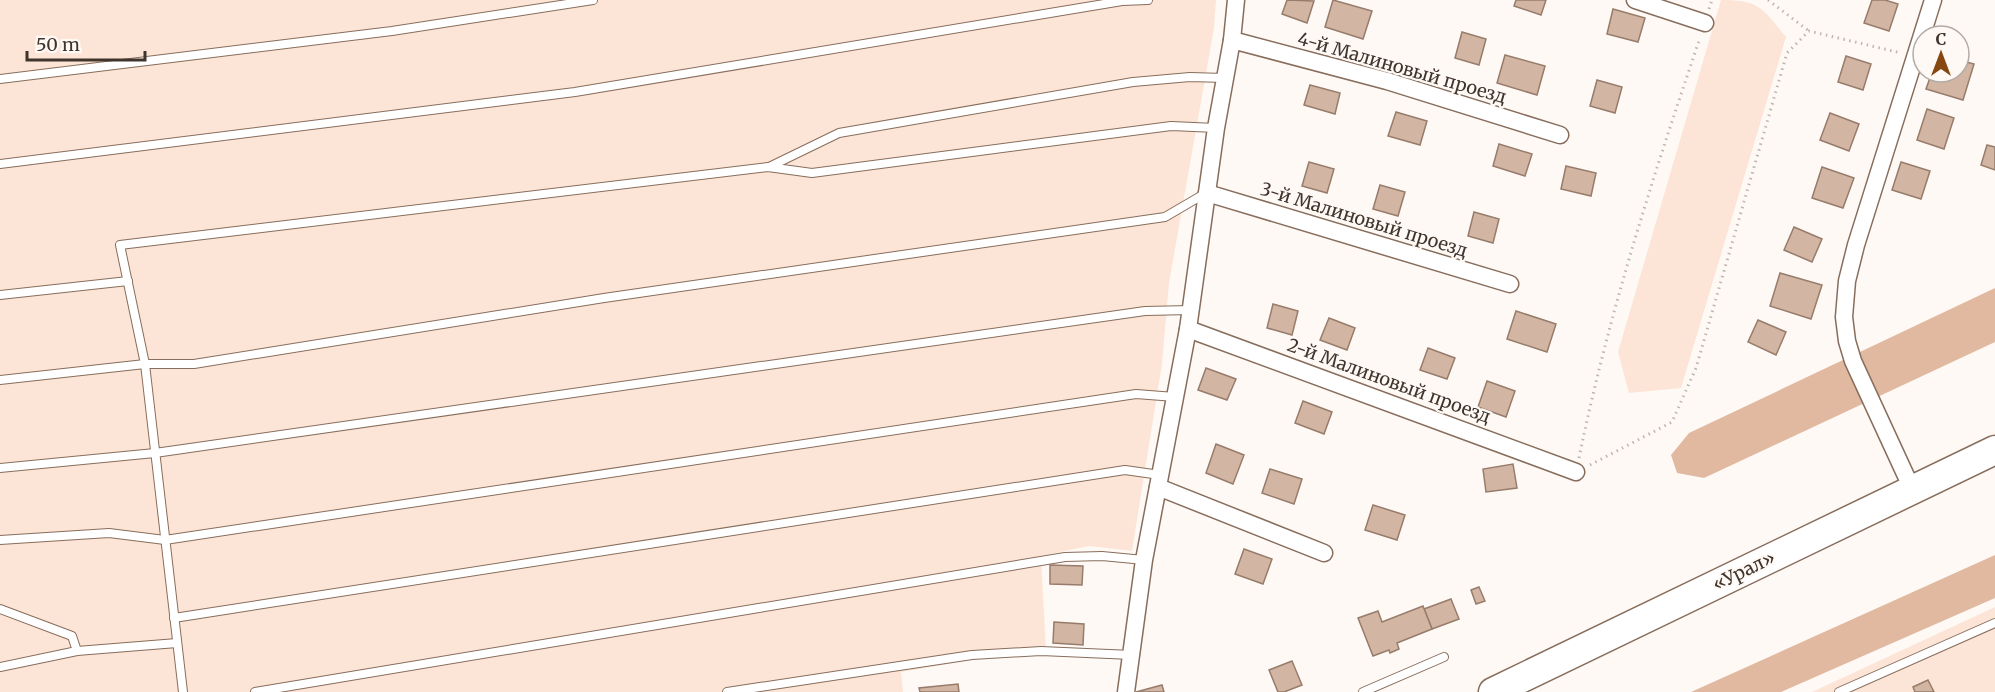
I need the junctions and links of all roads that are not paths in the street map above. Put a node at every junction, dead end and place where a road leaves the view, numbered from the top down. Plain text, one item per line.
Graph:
1 (593, 0) edge
2 (1148, 0) edge
3 (1236, 0) edge
4 (1635, 0) edge
5 (1933, 0) edge
6 (1705, 23) road end
7 (1232, 40) junction
8 (1225, 78) junction
9 (0, 79) edge
10 (1216, 128) junction
11 (1560, 135) dead end
12 (0, 164) edge
13 (768, 167) junction
14 (1207, 193) junction
15 (128, 281) junction
16 (1510, 284) dead end
17 (0, 295) edge
18 (1191, 310) junction
19 (1188, 329) junction
20 (145, 364) junction
21 (0, 380) edge
22 (1175, 397) junction
23 (1995, 450) edge
24 (155, 453) junction
25 (0, 468) edge
26 (1995, 468) edge
27 (1576, 472) road end
28 (1159, 481) junction
29 (1912, 489) junction
30 (0, 540) edge
31 (165, 540) junction
32 (1324, 553) dead end
33 (1144, 560) junction
34 (0, 609) edge
35 (174, 618) junction
36 (1995, 623) edge
37 (177, 643) junction
38 (77, 651) junction
39 (1131, 655) junction
40 (1444, 657) dead end
41 (0, 667) edge
42 (183, 692) edge
43 (255, 692) edge
44 (727, 692) edge
45 (1126, 692) edge
46 (1363, 692) edge
47 (1493, 692) edge
48 (1530, 692) edge
49 (1839, 692) edge

1 - 9 lane
2 - 12 lane
3 - 7 street
4 - 6 street
5 - 29 street
7 - 8 street
7 - 11 street, 4-й Малиновый проезд
8 - 10 street
8 - 13 lane
10 - 13 lane
10 - 14 street
13 - 15 lane
14 - 16 street, 3-й Малиновый проезд
14 - 18 street
14 - 20 lane
15 - 17 lane
15 - 20 lane
18 - 19 street
18 - 24 lane
19 - 22 street
19 - 27 street, 2-й Малиновый проезд
20 - 21 lane
20 - 24 lane
22 - 28 street
22 - 31 lane
23 - 29 highway, «Урал»
24 - 25 lane
24 - 31 lane
26 - 48 highway, «Урал»
28 - 32 street
28 - 33 street
28 - 35 lane
29 - 47 highway, «Урал»
30 - 31 lane
31 - 35 lane
33 - 39 street
33 - 43 lane
34 - 38 lane
35 - 37 lane
36 - 49 lane
37 - 38 lane
37 - 42 lane
38 - 41 lane
39 - 44 lane
39 - 45 street
40 - 46 lane

